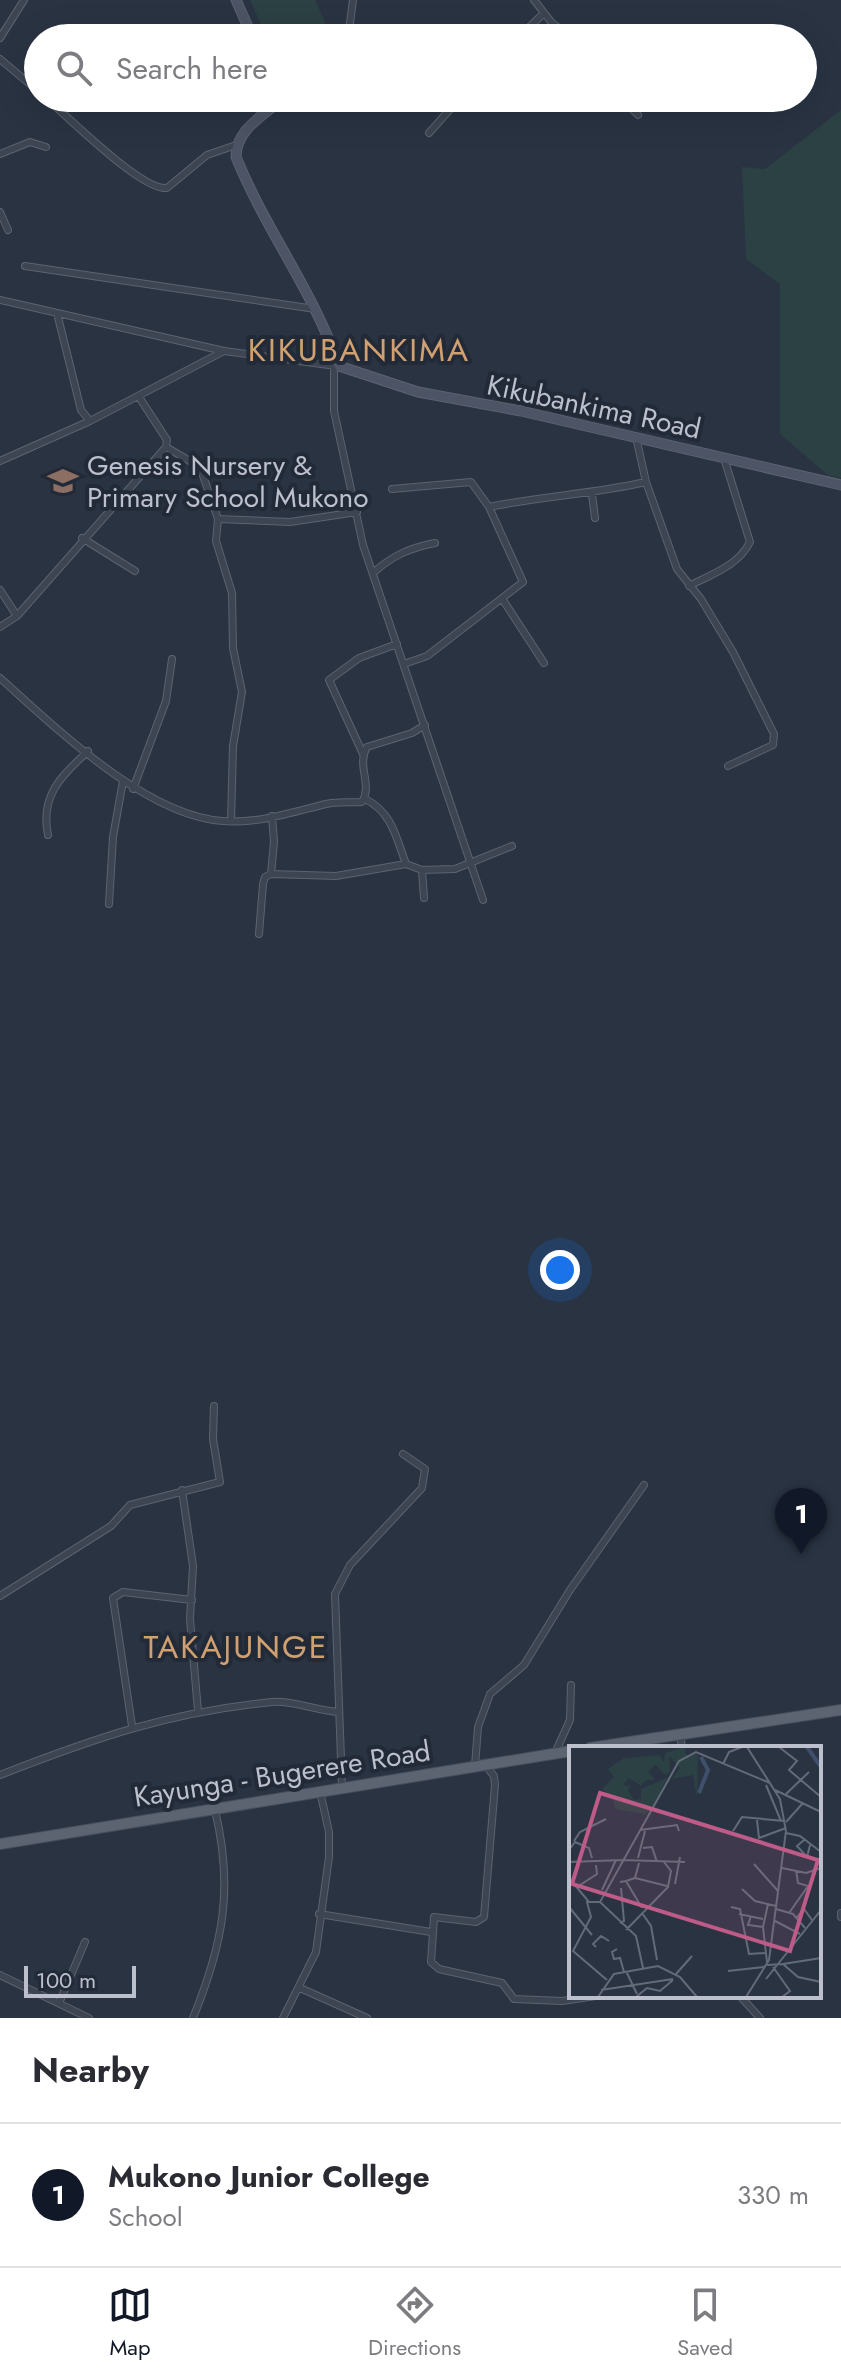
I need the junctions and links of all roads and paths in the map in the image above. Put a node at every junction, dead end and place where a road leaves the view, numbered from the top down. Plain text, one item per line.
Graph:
1 (24, 0) edge
2 (236, 0) edge
3 (353, 0) edge
4 (534, 0) edge
5 (544, 13) junction
6 (247, 24) edge
7 (350, 24) edge
8 (533, 24) edge
9 (556, 24) edge
10 (0, 38) edge
11 (0, 59) edge
12 (24, 79) edge
13 (62, 112) edge
14 (265, 112) edge
15 (448, 112) edge
16 (635, 112) edge
17 (638, 115) dead end
18 (429, 133) dead end
19 (236, 145) junction
20 (46, 147) dead end
21 (0, 154) edge
22 (0, 212) edge
23 (8, 230) dead end
24 (25, 266) dead end
25 (0, 300) edge
26 (319, 310) junction
27 (57, 313) junction
28 (224, 351) junction
29 (337, 366) junction
30 (139, 397) junction
31 (90, 421) junction
32 (636, 437) junction
33 (166, 447) junction
34 (724, 458) junction
35 (0, 461) edge
36 (646, 482) junction
37 (841, 485) edge
38 (392, 489) dead end
39 (592, 494) junction
40 (489, 507) junction
41 (357, 512) junction
42 (595, 518) dead end
43 (218, 519) junction
44 (82, 538) junction
45 (435, 543) dead end
46 (135, 571) dead end
47 (373, 573) junction
48 (689, 586) junction
49 (0, 590) edge
50 (503, 600) junction
51 (17, 616) junction
52 (0, 627) edge
53 (397, 644) junction
54 (172, 659) dead end
55 (544, 663) dead end
56 (404, 664) junction
57 (0, 678) edge
58 (425, 725) junction
59 (88, 751) junction
60 (363, 754) junction
61 (728, 766) dead end
62 (123, 781) junction
63 (133, 789) junction
64 (365, 799) junction
65 (272, 816) junction
66 (231, 821) junction
67 (48, 835) dead end
68 (512, 846) dead end
69 (472, 862) junction
70 (406, 864) junction
71 (422, 870) junction
72 (271, 874) junction
73 (424, 898) dead end
74 (483, 900) dead end
75 (109, 904) dead end
76 (259, 934) dead end
77 (214, 1406) dead end
78 (403, 1454) dead end
79 (644, 1485) dead end
80 (182, 1490) junction
81 (0, 1596) edge
82 (192, 1600) junction
83 (571, 1685) dead end
84 (841, 1710) edge
85 (198, 1711) junction
86 (339, 1712) junction
87 (132, 1726) junction
88 (680, 1734) junction
89 (603, 1746) edge
90 (682, 1746) edge
91 (569, 1751) edge
92 (555, 1753) junction
93 (480, 1765) junction
94 (0, 1775) edge
95 (342, 1787) junction
96 (320, 1791) junction
97 (215, 1810) junction
98 (0, 1844) edge
99 (319, 1914) junction
100 (431, 1932) junction
101 (85, 1942) dead end
102 (0, 1975) edge
103 (300, 1988) junction
104 (582, 1998) edge
105 (742, 1998) edge
106 (60, 2001) junction
107 (89, 2018) edge
108 (193, 2018) edge
109 (283, 2018) edge
110 (367, 2018) edge
111 (760, 2018) edge

1 - 10 street
2 - 6 street
3 - 7 street
4 - 5 street
5 - 8 street
5 - 9 street
11 - 12 street
13 - 19 street
14 - 19 street
15 - 18 street
16 - 17 street
19 - 26 street
20 - 21 street
22 - 23 street
24 - 26 street
25 - 27 street
26 - 29 street
27 - 28 street
27 - 31 street
28 - 29 street
28 - 30 street
29 - 32 street, Kikubankima Road
29 - 41 street
30 - 31 street
30 - 33 street
31 - 35 street
32 - 34 street, Kikubankima Road
32 - 36 street
33 - 43 street
33 - 44 street
34 - 37 street, Kikubankima Road
34 - 48 street
36 - 39 street
36 - 48 street
38 - 40 street
39 - 40 street
39 - 42 street
40 - 50 street
41 - 43 street
41 - 47 street
43 - 66 street
44 - 46 street
44 - 51 street
45 - 47 street
47 - 53 street
48 - 61 street
49 - 51 street
50 - 55 street
50 - 56 street
51 - 52 street
53 - 56 street
53 - 60 street
54 - 63 street
56 - 58 street
57 - 59 street
58 - 60 street
58 - 69 street
59 - 62 street
59 - 67 street
60 - 64 street
62 - 63 street
62 - 75 street
63 - 66 street
64 - 65 street
64 - 70 street
65 - 66 street
65 - 72 street
68 - 69 street
69 - 71 street
69 - 74 street
70 - 71 street
70 - 72 street
71 - 73 street
72 - 76 street
77 - 80 street
78 - 86 street
79 - 93 street
80 - 81 street
80 - 82 street
82 - 85 street
82 - 87 street
83 - 92 street
84 - 88 main road
85 - 86 street
85 - 87 street
86 - 95 street
87 - 94 street
88 - 89 main road
88 - 90 street
91 - 92 main road, Kayunga - Bugerere Road
92 - 93 main road, Kayunga - Bugerere Road
93 - 95 main road, Kayunga - Bugerere Road
93 - 100 street
95 - 96 main road, Kayunga - Bugerere Road
96 - 97 main road, Kayunga - Bugerere Road
96 - 99 street
97 - 98 main road, Kayunga - Bugerere Road
97 - 108 street
99 - 100 street
99 - 103 street
100 - 104 street
101 - 106 street
102 - 106 street
103 - 109 street
103 - 110 street
105 - 111 street
106 - 107 street

